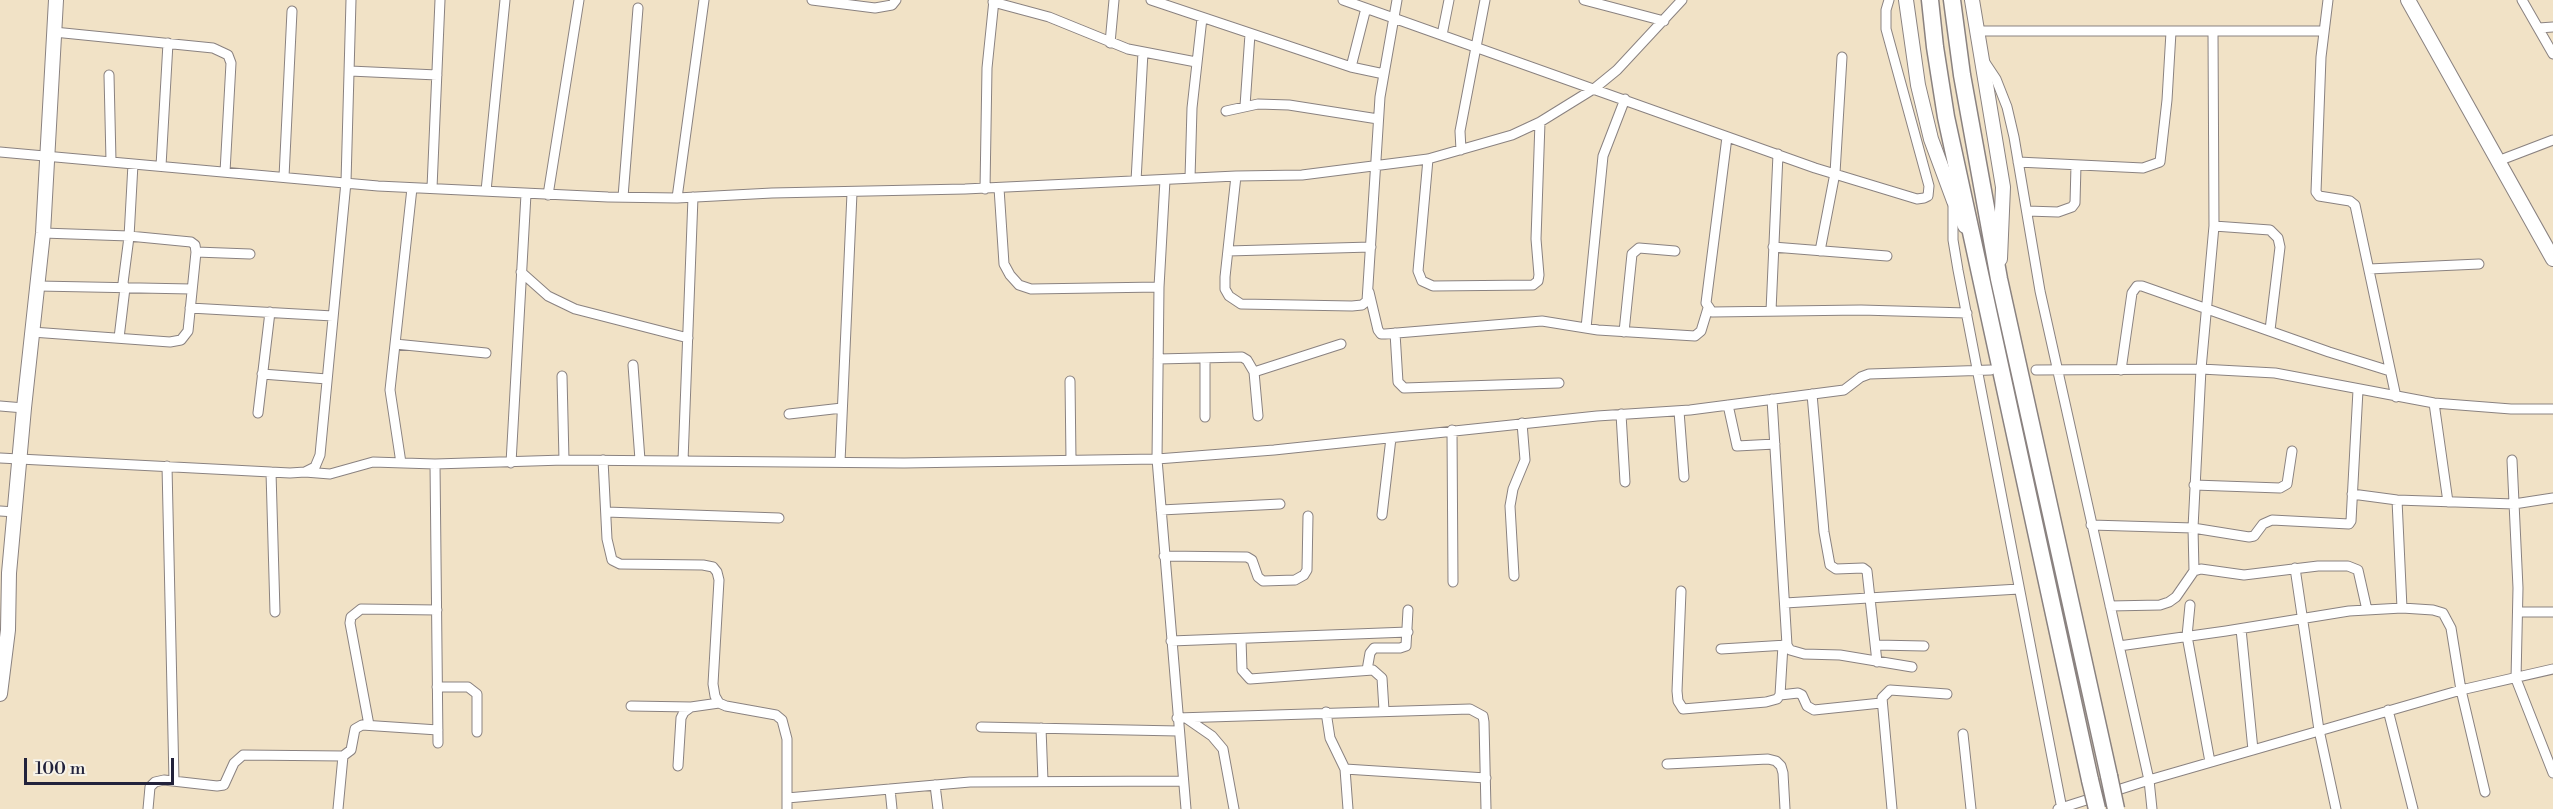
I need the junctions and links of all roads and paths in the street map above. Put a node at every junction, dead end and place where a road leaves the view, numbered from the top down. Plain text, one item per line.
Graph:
1 (56, 0) edge
2 (351, 0) edge
3 (440, 0) edge
4 (505, 0) edge
5 (579, 0) edge
6 (704, 0) edge
7 (812, 0) edge
8 (896, 0) edge
9 (1114, 0) edge
10 (1151, 0) edge
11 (1343, 0) edge
12 (1397, 0) edge
13 (1449, 0) edge
14 (1485, 0) edge
15 (1584, 0) edge
16 (1682, 0) edge
17 (1889, 0) edge
18 (1906, 0) edge
19 (1930, 0) edge
20 (1952, 0) edge
21 (1972, 0) edge
22 (2328, 0) edge
23 (2408, 0) edge
24 (2522, 0) edge
25 (994, 1) edge
26 (842, 2) edge
27 (638, 8) dead end
28 (1366, 8) junction
29 (292, 11) dead end
30 (1202, 18) junction
31 (1394, 18) junction
32 (1664, 21) junction
33 (2553, 27) edge
34 (2539, 28) junction
35 (1976, 31) junction
36 (2322, 31) junction
37 (54, 32) junction
38 (2171, 32) junction
39 (2213, 32) junction
40 (1250, 34) junction
41 (1442, 35) junction
42 (1110, 43) junction
43 (168, 44) junction
44 (1476, 49) junction
45 (1143, 52) junction
46 (2553, 54) edge
47 (1980, 55) junction
48 (1842, 57) dead end
49 (1196, 62) junction
50 (1352, 68) junction
51 (350, 70) junction
52 (109, 75) dead end
53 (437, 75) junction
54 (1384, 75) junction
55 (1595, 88) junction
56 (1625, 99) junction
57 (1245, 106) junction
58 (1226, 111) dead end
59 (1378, 119) junction
60 (1540, 122) junction
61 (1727, 137) junction
62 (2553, 140) edge
63 (1461, 150) junction
64 (0, 152) edge
65 (1778, 154) junction
66 (49, 155) junction
67 (1428, 159) junction
68 (111, 161) junction
69 (2498, 161) junction
70 (2018, 162) junction
71 (133, 164) junction
72 (2076, 165) junction
73 (161, 166) junction
74 (1375, 168) junction
75 (225, 171) junction
76 (1835, 173) junction
77 (1236, 176) junction
78 (284, 177) junction
79 (1190, 178) junction
80 (1165, 180) junction
81 (1136, 181) junction
82 (346, 182) junction
83 (412, 188) junction
84 (432, 188) junction
85 (999, 188) junction
86 (985, 189) junction
87 (486, 190) junction
88 (852, 193) junction
89 (526, 194) junction
90 (548, 195) junction
91 (623, 197) junction
92 (693, 197) junction
93 (677, 198) junction
94 (1954, 201) junction
95 (2027, 211) junction
96 (2214, 226) junction
97 (43, 234) junction
98 (129, 236) junction
99 (1972, 241) junction
100 (1371, 247) junction
101 (1773, 247) junction
102 (1228, 251) junction
103 (1675, 251) dead end
104 (1820, 251) junction
105 (196, 252) junction
106 (250, 254) dead end
107 (1887, 256) dead end
108 (2553, 260) edge
109 (2479, 264) dead end
110 (2369, 269) junction
111 (521, 272) junction
112 (2000, 279) junction
113 (38, 286) junction
114 (1159, 287) junction
115 (125, 288) junction
116 (191, 289) junction
117 (1369, 291) junction
118 (2207, 307) junction
119 (190, 308) junction
120 (1708, 308) junction
121 (1771, 311) junction
122 (270, 312) junction
123 (1967, 313) junction
124 (333, 316) junction
125 (1586, 328) junction
126 (2270, 330) junction
127 (32, 332) junction
128 (1624, 332) junction
129 (1395, 333) junction
130 (119, 338) junction
131 (688, 338) junction
132 (395, 344) junction
133 (1341, 344) dead end
134 (486, 353) dead end
135 (1205, 358) junction
136 (1158, 359) junction
137 (633, 365) dead end
138 (2057, 369) junction
139 (2201, 369) junction
140 (1976, 370) junction
141 (1991, 370) dead end
142 (2036, 370) dead end
143 (2121, 370) junction
144 (2390, 371) junction
145 (1254, 372) junction
146 (262, 374) junction
147 (562, 376) dead end
148 (327, 379) junction
149 (1070, 381) dead end
150 (1559, 383) dead end
151 (2358, 390) junction
152 (1812, 394) junction
153 (2396, 397) junction
154 (1772, 399) junction
155 (2434, 403) junction
156 (1728, 405) junction
157 (0, 406) edge
158 (24, 408) junction
159 (842, 408) junction
160 (2553, 409) edge
161 (1679, 411) junction
162 (258, 413) dead end
163 (789, 414) dead end
164 (1622, 414) junction
165 (1258, 416) dead end
166 (1205, 417) dead end
167 (1522, 423) junction
168 (1452, 430) junction
169 (1391, 438) junction
170 (1775, 444) junction
171 (2292, 451) dead end
172 (0, 458) edge
173 (20, 458) junction
174 (1157, 459) junction
175 (564, 460) junction
176 (603, 460) junction
177 (640, 460) junction
178 (1071, 460) junction
179 (2512, 460) dead end
180 (683, 461) junction
181 (840, 462) junction
182 (401, 463) junction
183 (511, 463) junction
184 (435, 464) junction
185 (167, 466) junction
186 (271, 472) junction
187 (305, 472) junction
188 (1684, 477) dead end
189 (1625, 482) dead end
190 (2194, 485) junction
191 (2352, 494) junction
192 (2553, 498) edge
193 (2397, 500) junction
194 (2448, 502) junction
195 (1280, 504) dead end
196 (2514, 504) junction
197 (1161, 510) junction
198 (0, 511) edge
199 (15, 512) junction
200 (606, 512) junction
201 (1382, 515) dead end
202 (1308, 516) dead end
203 (779, 518) dead end
204 (2091, 525) junction
205 (2193, 528) junction
206 (1164, 556) junction
207 (2295, 568) junction
208 (2194, 571) junction
209 (1514, 576) dead end
210 (1453, 582) dead end
211 (2019, 589) junction
212 (1681, 591) dead end
213 (1872, 596) junction
214 (1785, 603) junction
215 (2190, 605) dead end
216 (2110, 606) junction
217 (2402, 608) junction
218 (436, 610) junction
219 (1408, 610) dead end
220 (2367, 610) junction
221 (274, 612) dead end
222 (2518, 612) junction
223 (2553, 612) edge
224 (2304, 618) junction
225 (2241, 629) junction
226 (1408, 632) junction
227 (2187, 636) junction
228 (1241, 639) junction
229 (1171, 641) junction
230 (1785, 645) junction
231 (1876, 645) junction
232 (1924, 646) dead end
233 (2119, 646) junction
234 (1721, 649) dead end
235 (1877, 662) junction
236 (1912, 667) dead end
237 (2553, 669) edge
238 (1367, 670) junction
239 (2516, 679) junction
240 (437, 687) junction
241 (2461, 690) junction
242 (0, 694) edge
243 (1947, 694) dead end
244 (1780, 695) junction
245 (1881, 703) junction
246 (719, 704) junction
247 (631, 706) dead end
248 (691, 707) junction
249 (1384, 710) junction
250 (2388, 710) junction
251 (1326, 712) junction
252 (1182, 718) junction
253 (369, 725) junction
254 (981, 727) dead end
255 (1041, 728) junction
256 (438, 730) junction
257 (2319, 730) junction
258 (477, 732) dead end
259 (1178, 732) junction
260 (1963, 734) dead end
261 (438, 743) dead end
262 (2253, 750) junction
263 (343, 756) junction
264 (2210, 762) junction
265 (1667, 764) dead end
266 (678, 766) dead end
267 (1345, 769) junction
268 (2553, 773) edge
269 (1485, 778) junction
270 (2149, 780) junction
271 (174, 781) junction
272 (1043, 781) junction
273 (1183, 782) junction
274 (935, 785) junction
275 (890, 789) junction
276 (2486, 792) dead end
277 (787, 798) junction
278 (148, 809) edge
279 (338, 809) edge
280 (787, 809) edge
281 (892, 809) edge
282 (938, 809) edge
283 (1186, 809) edge
284 (1234, 809) edge
285 (1348, 809) edge
286 (1486, 809) edge
287 (1785, 809) edge
288 (1892, 809) edge
289 (1971, 809) edge
290 (2061, 809) edge
291 (2097, 809) edge
292 (2116, 809) edge
293 (2152, 809) edge
294 (2336, 809) edge
295 (2413, 809) edge

1 - 37 street
2 - 51 street
3 - 53 street
4 - 87 street
5 - 90 street
6 - 93 street
7 - 26 street
8 - 26 street
9 - 42 street
10 - 30 street
11 - 28 street
12 - 31 street
13 - 41 street
14 - 44 street
15 - 32 street
16 - 32 street
17 - 76 street
18 - 94 street
19 - 99 highway
20 - 112 highway
21 - 35 street
22 - 36 street
23 - 69 street
24 - 34 street
25 - 42 street
25 - 86 street
27 - 91 street
28 - 31 street
28 - 50 street
29 - 78 street
30 - 40 street
30 - 49 street
31 - 41 street
31 - 54 street
32 - 55 street
33 - 34 street
34 - 46 street
35 - 38 street
35 - 47 street
36 - 39 street
36 - 110 street
37 - 43 street
37 - 66 street
38 - 39 street
38 - 72 street
39 - 96 street
40 - 50 street
40 - 57 street
41 - 44 street
42 - 45 street
43 - 73 street
43 - 75 street
44 - 55 street
44 - 63 street
45 - 49 street
45 - 81 street
47 - 70 street
47 - 112 street
48 - 76 street
49 - 79 street
50 - 54 street
51 - 53 street
51 - 82 street
52 - 68 street
53 - 84 street
54 - 59 street
55 - 56 street
55 - 60 street
56 - 61 street
56 - 125 street
57 - 58 street
57 - 59 street
59 - 74 street
60 - 63 street
60 - 67 street
61 - 65 street
61 - 120 street
62 - 69 street
63 - 67 street
64 - 66 street
65 - 76 street
65 - 101 street
66 - 68 street
66 - 97 street
67 - 74 street
68 - 71 street
69 - 108 street
70 - 72 street
70 - 95 street
71 - 73 street
71 - 98 street
72 - 95 street
73 - 75 street
74 - 77 street
74 - 100 street
75 - 78 street
76 - 104 street
77 - 79 street
77 - 102 street
78 - 82 street
79 - 80 street
80 - 81 street
80 - 114 street
81 - 85 street
82 - 83 street
82 - 124 street
83 - 84 street
83 - 132 street
84 - 87 street
85 - 86 street
85 - 114 street
86 - 88 street
87 - 89 street
88 - 92 street
88 - 159 street
89 - 90 street
89 - 111 street
90 - 91 street
91 - 93 street
92 - 93 street
92 - 131 street
94 - 99 street
94 - 123 street
95 - 138 street
96 - 118 street
96 - 126 street
97 - 98 street
97 - 113 street
98 - 105 street
98 - 115 street
99 - 291 highway, bridge
100 - 102 street
100 - 117 street
101 - 104 street
101 - 121 street
102 - 117 street
103 - 128 street
104 - 107 street
105 - 106 street
105 - 116 street
109 - 110 street
110 - 144 street
111 - 131 street
111 - 183 street
112 - 292 highway, bridge
113 - 115 street
113 - 127 street
114 - 136 street
115 - 116 street
115 - 130 street
116 - 119 street
117 - 129 street
118 - 126 street
118 - 139 street
118 - 143 street
119 - 122 street
119 - 130 street
120 - 121 street
120 - 128 street
121 - 123 street
122 - 124 street
122 - 146 street
123 - 140 street
124 - 148 street
125 - 128 street
125 - 129 street
126 - 144 street
127 - 130 street
127 - 158 street
129 - 150 street
131 - 180 street
132 - 134 street
132 - 182 street
133 - 145 street
135 - 136 street
135 - 145 street
135 - 166 street
136 - 174 street
137 - 177 street
138 - 142 street
138 - 143 street
138 - 204 street
139 - 143 street
139 - 151 street
139 - 190 street
140 - 141 street
140 - 152 street
140 - 211 street
144 - 153 street
145 - 165 street
146 - 148 street
146 - 162 street
147 - 175 street
148 - 187 street
149 - 178 street
151 - 153 street
151 - 191 street
152 - 154 street
152 - 213 street
153 - 155 street
154 - 156 street
154 - 170 street
155 - 160 street
155 - 194 street
156 - 161 street
156 - 170 street
157 - 158 street
158 - 173 street
159 - 163 street
159 - 181 street
161 - 164 street
161 - 188 street
164 - 167 street
164 - 189 street
167 - 168 street
167 - 209 street
168 - 169 street
168 - 210 street
169 - 174 street
169 - 201 street
170 - 214 street
171 - 190 street
172 - 173 street
173 - 185 street
173 - 199 street
174 - 178 street
174 - 197 street
175 - 176 street
175 - 183 street
176 - 177 street
176 - 200 street
177 - 180 street
178 - 181 street
179 - 196 street
180 - 181 street
182 - 184 street
182 - 187 street
183 - 184 street
184 - 218 street
185 - 186 street
185 - 271 street
186 - 187 street
186 - 221 street
190 - 205 street
191 - 193 street
191 - 205 street
192 - 196 street
193 - 194 street
193 - 217 street
194 - 196 street
195 - 197 street
196 - 222 street
197 - 206 street
198 - 199 street
199 - 242 street
200 - 203 street
200 - 246 street
202 - 206 street
204 - 205 street
204 - 216 street
205 - 208 street
206 - 229 street
207 - 208 street
207 - 220 street
207 - 224 street
208 - 216 street
211 - 213 street
211 - 290 street
212 - 244 street
213 - 214 street
213 - 231 street
214 - 230 street
215 - 227 street
216 - 233 street
217 - 220 street
217 - 241 street
218 - 240 street
218 - 253 street
219 - 226 street
220 - 224 street
222 - 223 street
222 - 239 street
224 - 225 street
224 - 257 street
225 - 227 street
225 - 262 street
226 - 228 street
226 - 238 street
227 - 233 street
227 - 264 street
228 - 229 street
228 - 238 street
229 - 252 street
230 - 234 street
230 - 235 street
230 - 244 street
231 - 232 street
231 - 235 street
233 - 270 street
235 - 236 street
237 - 239 street
238 - 249 street
239 - 241 street
239 - 268 street
240 - 256 street
240 - 258 street
241 - 250 street
241 - 276 street
243 - 245 street
244 - 245 street
245 - 288 street
246 - 248 street
246 - 277 street
247 - 248 street
248 - 266 street
249 - 251 street
249 - 269 street
250 - 257 street
250 - 295 street
251 - 252 street
251 - 267 street
252 - 259 street
252 - 284 street
253 - 256 street
253 - 263 street
254 - 255 street
255 - 259 street
255 - 272 street
256 - 261 street
257 - 262 street
257 - 294 street
259 - 273 street
260 - 289 street
262 - 264 street
263 - 271 street
263 - 279 street
264 - 270 street
265 - 287 street
267 - 269 street
267 - 285 street
269 - 286 street
270 - 290 street
270 - 293 street
271 - 278 street
272 - 273 street
272 - 274 street
273 - 283 street
274 - 275 street
274 - 282 street
275 - 277 street
275 - 281 street
277 - 280 street

